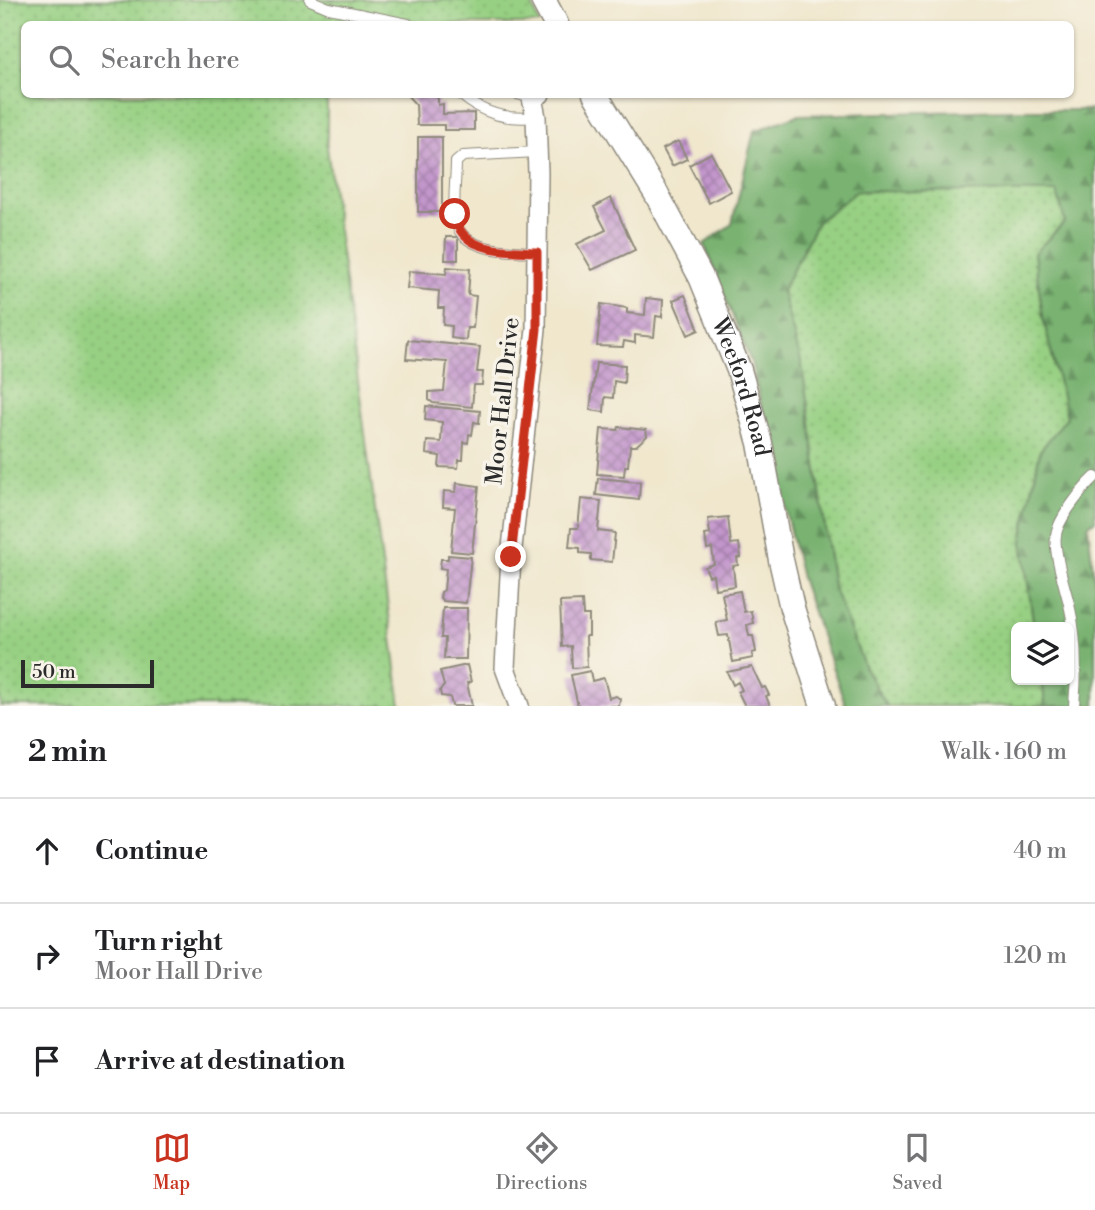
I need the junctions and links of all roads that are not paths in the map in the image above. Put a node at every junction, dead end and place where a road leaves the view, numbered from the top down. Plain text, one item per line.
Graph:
1 (310, 0) edge
2 (543, 0) edge
3 (393, 21) edge
4 (554, 21) edge
5 (466, 98) edge
6 (597, 98) edge
7 (531, 101) edge
8 (537, 152) junction
9 (537, 252) junction
10 (1095, 477) edge
11 (519, 706) edge
12 (823, 706) edge
13 (1074, 706) edge

1 - 3 lane
2 - 4 street
5 - 7 lane
6 - 12 street, Weeford Road
7 - 8 street, Moor Hall Drive
8 - 9 street, Moor Hall Drive
8 - 9 lane
9 - 11 street, Moor Hall Drive
10 - 13 lane

